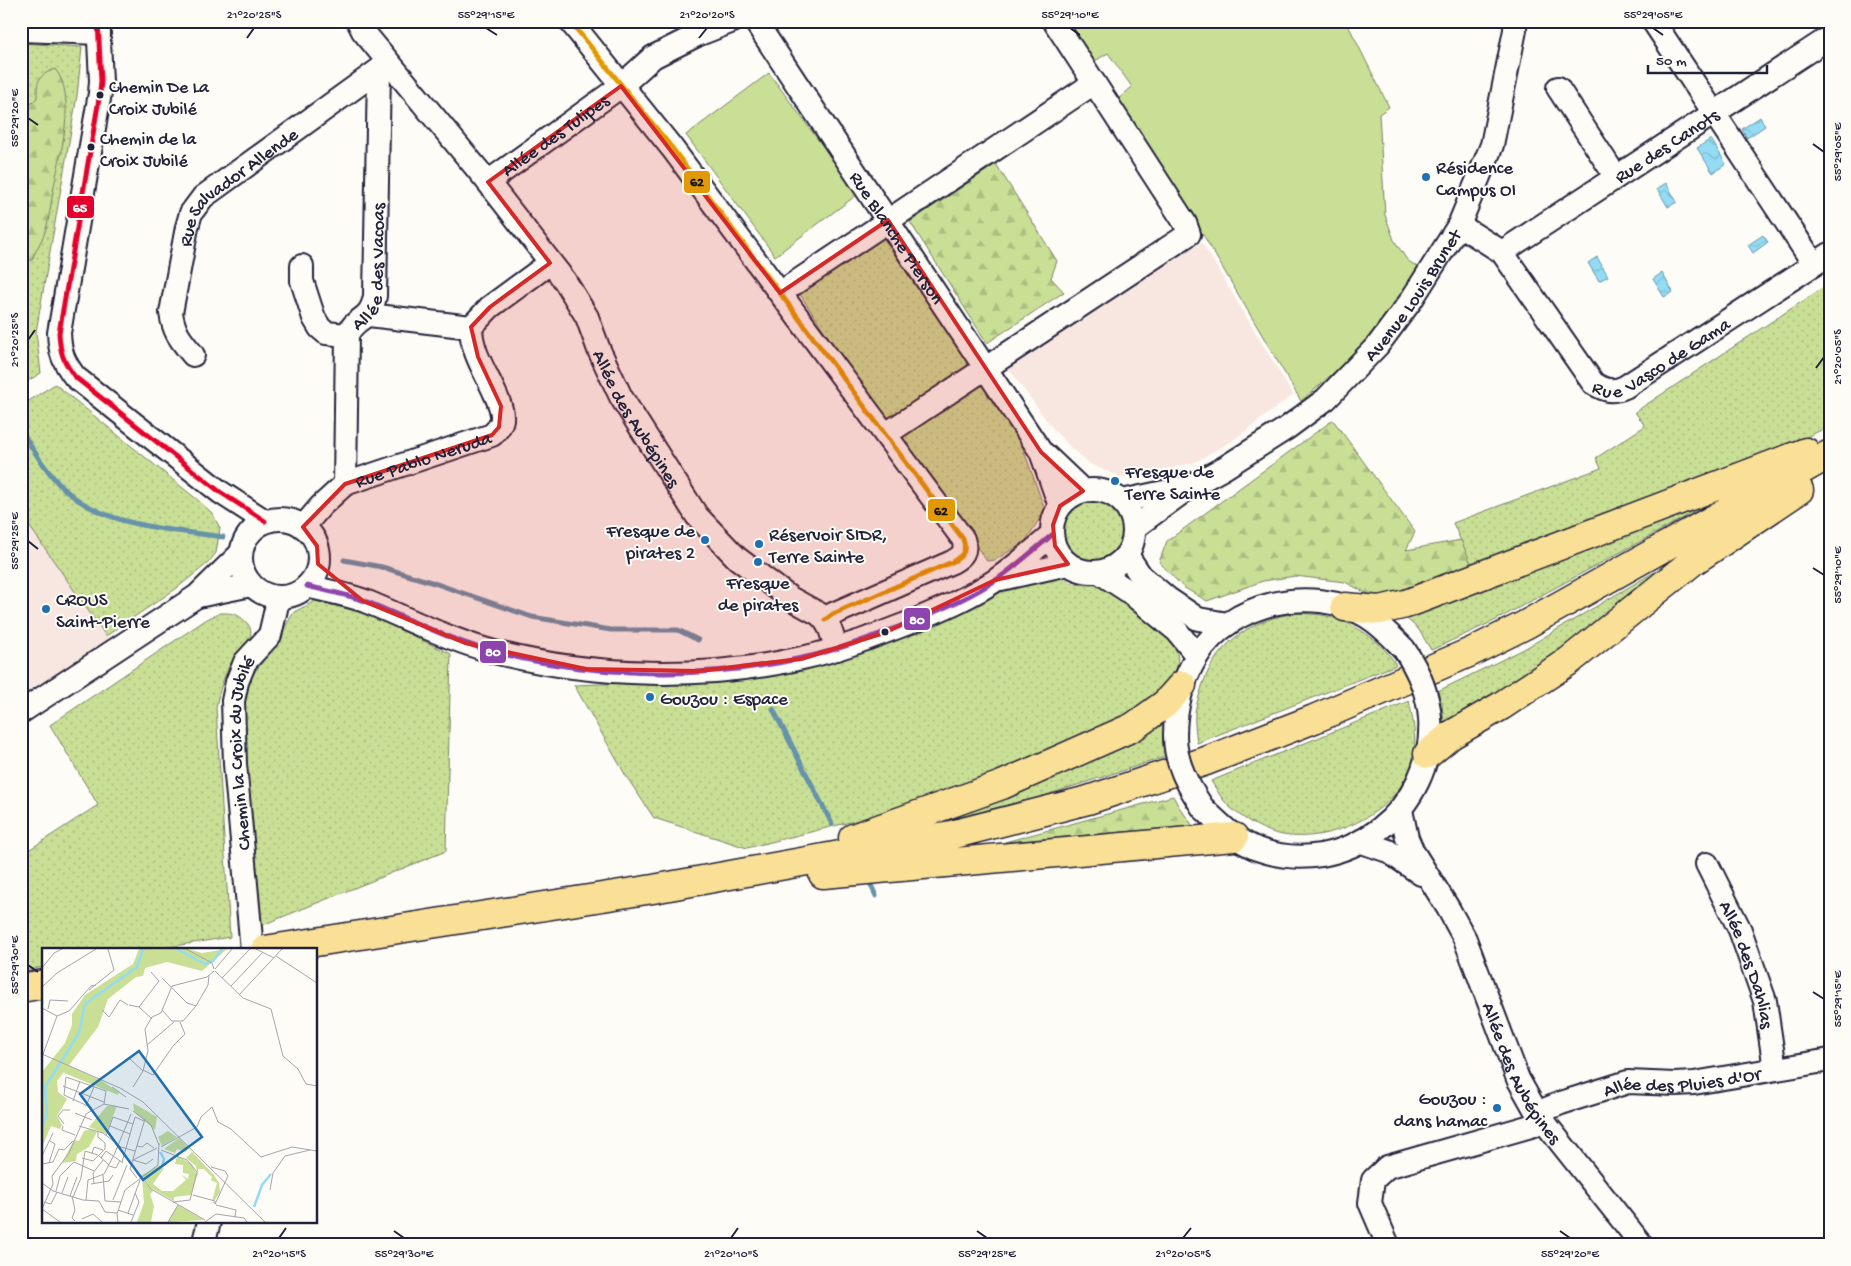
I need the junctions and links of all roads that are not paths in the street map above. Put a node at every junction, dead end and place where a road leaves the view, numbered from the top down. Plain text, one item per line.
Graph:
1 (358, 21) edge
2 (570, 21) edge
3 (733, 21) edge
4 (755, 21) edge
5 (1054, 21) edge
6 (1653, 21) edge
7 (1519, 24) edge
8 (99, 27) edge
9 (21, 30) edge
10 (1830, 36) edge
11 (384, 66) junction
12 (1094, 83) junction
13 (621, 86) junction
14 (1558, 88) dead end
15 (1714, 113) junction
16 (1616, 177) junction
17 (488, 182) junction
18 (888, 220) junction
19 (1459, 225) junction
20 (1502, 252) junction
21 (1822, 259) edge
22 (550, 263) junction
23 (302, 266) dead end
24 (780, 293) junction
25 (369, 315) junction
26 (471, 327) junction
27 (347, 335) junction
28 (193, 356) dead end
29 (986, 368) junction
30 (886, 434) junction
31 (1830, 440) edge
32 (1041, 452) junction
33 (1830, 454) edge
34 (1830, 470) edge
35 (345, 484) junction
36 (1191, 486) junction
37 (1083, 491) junction
38 (220, 492) junction
39 (1122, 501) junction
40 (1060, 506) junction
41 (265, 521) junction
42 (303, 527) junction
43 (1135, 527) junction
44 (1052, 535) junction
45 (243, 546) junction
46 (1126, 555) junction
47 (318, 564) junction
48 (1068, 564) junction
49 (1099, 572) junction
50 (996, 580) junction
51 (251, 585) junction
52 (307, 586) junction
53 (197, 596) junction
54 (277, 597) junction
55 (363, 601) junction
56 (1344, 607) junction
57 (825, 620) junction
58 (1228, 624) junction
59 (837, 649) junction
60 (1197, 656) junction
61 (1182, 685) junction
62 (21, 712) edge
63 (1428, 754) junction
64 (1401, 810) junction
65 (1234, 837) junction
66 (1362, 842) junction
67 (1707, 864) dead end
68 (752, 870) junction
69 (1432, 883) junction
70 (652, 889) junction
71 (252, 948) edge
72 (278, 948) edge
73 (42, 984) edge
74 (21, 988) edge
75 (1830, 1060) edge
76 (1774, 1069) junction
77 (1541, 1118) junction
78 (208, 1224) edge
79 (203, 1245) edge
80 (1388, 1245) edge
81 (1642, 1245) edge

1 - 11 street, Allée des Aubépines
2 - 13 street
3 - 13 street, Allée des Tulipes
4 - 18 street, Rue Blanche Pierson
5 - 12 street
6 - 15 street
7 - 19 street, Avenue Louis Brunet
8 - 9 street
8 - 38 street
10 - 15 street, Rue des Canots
11 - 17 street, Allée des Aubépines
11 - 25 street, Allée des Vacoas
11 - 28 street, Rue Salvador Allende
12 - 18 street
12 - 29 street
13 - 17 street, Allée des Tulipes
13 - 24 street
14 - 16 street
15 - 16 street, Rue des Canots
15 - 21 street
16 - 20 street, Rue des Canots
17 - 22 street, Allée des Aubépines
18 - 24 street
18 - 29 street, Rue Blanche Pierson
19 - 20 street, Rue Vasco de Gama
19 - 36 street, Avenue Louis Brunet
20 - 21 street, Rue Vasco de Gama
22 - 26 street
22 - 57 street, Allée des Aubépines
23 - 27 street
24 - 30 street
25 - 26 street
25 - 27 street, Allée des Vacoas
26 - 35 street, Rue Pablo Neruda
27 - 35 street, Allée des Vacoas
29 - 30 street
29 - 32 street, Rue Blanche Pierson
30 - 57 street
31 - 56 main road
32 - 37 street, Rue Blanche Pierson
32 - 40 street, Rue Blanche Pierson
33 - 68 main road
34 - 63 main road
35 - 42 street
36 - 39 street, Avenue Louis Brunet
36 - 43 street, Avenue Louis Brunet
37 - 39 street
37 - 40 street
38 - 41 street
38 - 45 street
39 - 43 street
40 - 44 street
41 - 42 street
41 - 45 street
42 - 47 street
43 - 46 street
44 - 48 street
44 - 50 street
45 - 51 street
45 - 53 street
46 - 49 street
46 - 58 street
47 - 52 street
47 - 55 street
48 - 49 street
48 - 50 street
49 - 60 street
50 - 59 street
51 - 53 street
51 - 54 street
52 - 54 street
52 - 55 street
53 - 62 street
54 - 71 street, Chemin la Croix du Jubilé
55 - 59 street
56 - 58 street
56 - 63 street, bridge
57 - 59 street
58 - 60 street
60 - 61 street
61 - 65 street, bridge
61 - 68 main road
63 - 64 street
64 - 66 street
64 - 69 street, Allée des Aubépines
65 - 66 street
65 - 70 main road
66 - 69 street, Allée des Aubépines
67 - 76 street, Allée des Dahlias
68 - 70 main road
69 - 77 street, Allée des Aubépines
70 - 72 main road
73 - 74 main road
75 - 76 street, Allée des Pluies d'Or
76 - 77 street, Allée des Pluies d'Or
77 - 80 street, Allée des Pluies d'Or
77 - 81 street, Allée des Aubépines
78 - 79 street

